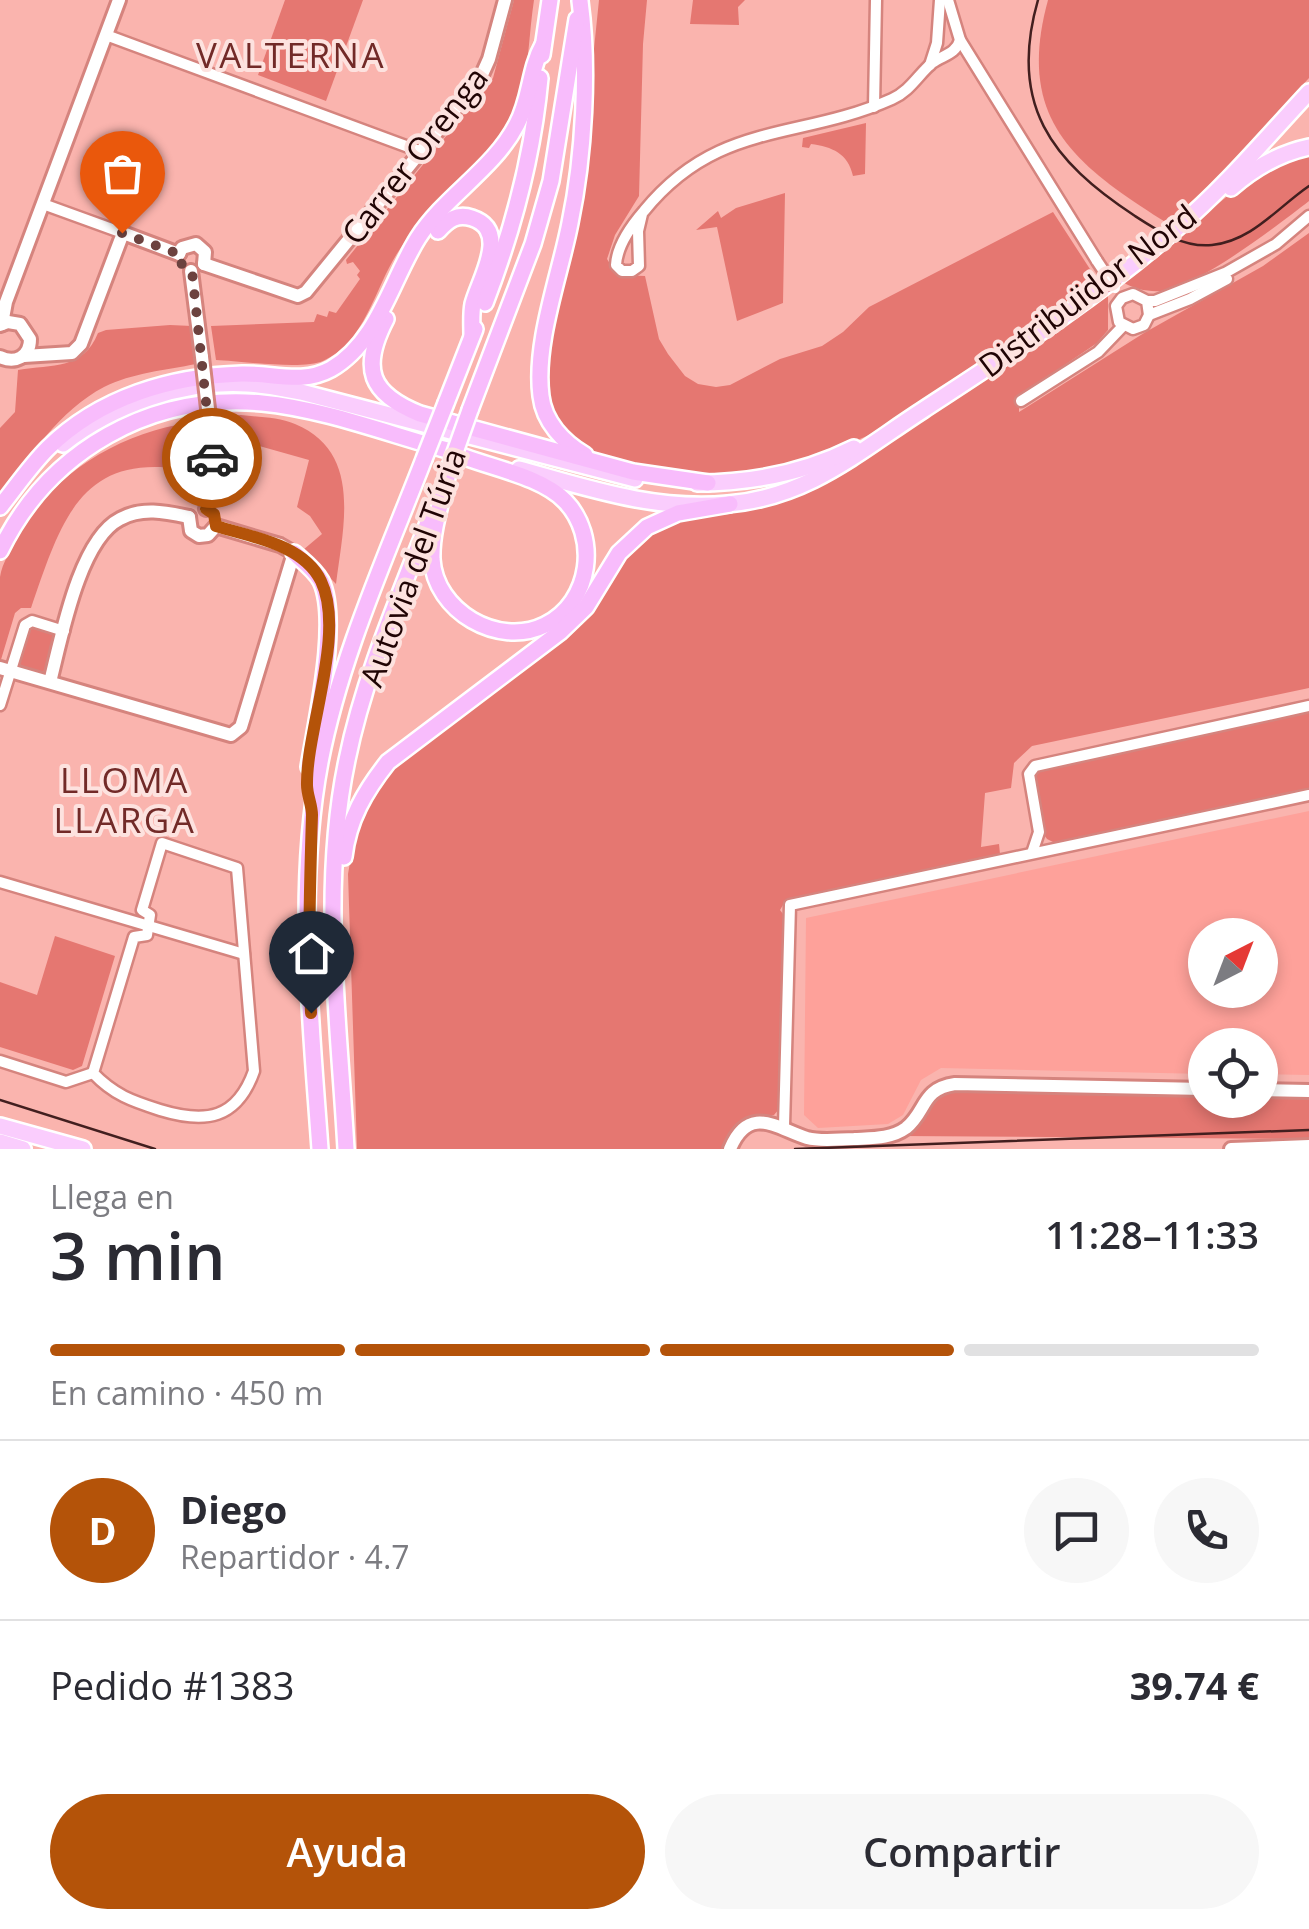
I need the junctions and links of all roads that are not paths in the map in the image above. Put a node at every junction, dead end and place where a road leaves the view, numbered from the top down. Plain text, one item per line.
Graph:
1 (119, 0) edge
2 (505, 0) edge
3 (550, 0) edge
4 (876, 0) edge
5 (944, 0) edge
6 (580, 1) edge
7 (106, 36) junction
8 (959, 37) junction
9 (938, 39) junction
10 (543, 45) junction
11 (951, 52) junction
12 (930, 64) junction
13 (1309, 92) edge
14 (994, 98) junction
15 (874, 107) junction
16 (1309, 148) edge
17 (422, 152) junction
18 (43, 204) junction
19 (642, 214) junction
20 (1309, 216) edge
21 (1180, 226) junction
22 (122, 233) junction
23 (179, 254) junction
24 (1255, 257) junction
25 (198, 268) junction
26 (1115, 288) junction
27 (1127, 295) junction
28 (1147, 302) junction
29 (1116, 306) junction
30 (1150, 315) junction
31 (1, 325) edge
32 (1123, 326) junction
33 (472, 336) junction
34 (0, 356) edge
35 (24, 356) junction
36 (1021, 402) dead end
37 (894, 429) junction
38 (448, 450) junction
39 (597, 462) junction
40 (449, 469) junction
41 (708, 483) junction
42 (4, 502) edge
43 (730, 504) junction
44 (206, 509) junction
45 (189, 517) junction
46 (216, 526) junction
47 (0, 550) edge
48 (294, 553) junction
49 (64, 631) junction
50 (6, 669) edge
51 (50, 682) junction
52 (0, 705) edge
53 (1309, 706) edge
54 (1309, 794) edge
55 (312, 810) junction
56 (1039, 832) junction
57 (1056, 848) junction
58 (1032, 853) junction
59 (0, 882) edge
60 (332, 900) junction
61 (150, 926) junction
62 (244, 954) junction
63 (0, 1061) edge
64 (93, 1073) junction
65 (1188, 1089) edge
66 (1278, 1090) edge
67 (1309, 1091) edge
68 (0, 1126) edge
69 (787, 1128) junction
70 (0, 1142) edge
71 (1309, 1146) edge
72 (346, 1147) edge
73 (24, 1149) edge
74 (83, 1149) edge
75 (320, 1149) edge
76 (730, 1149) edge
77 (804, 1149) edge
78 (1231, 1149) edge

1 - 7 street
2 - 17 street, Carrer Orenga
3 - 10 highway, Autovia del Túria
4 - 15 street
5 - 8 street
5 - 9 street
6 - 39 highway
6 - 40 highway, Autovia del Túria, bridge
7 - 17 street
7 - 18 street
8 - 9 street
8 - 11 street
8 - 14 street
9 - 11 street
9 - 12 street
10 - 33 highway, Autovia del Túria
10 - 42 highway
11 - 12 street
11 - 14 street
12 - 15 street
13 - 21 main road, Distribuïdor Nord
14 - 26 street, bridge
15 - 19 street
16 - 21 main road
17 - 25 street, Carrer Orenga
18 - 22 street
18 - 31 street
19 - 19 street
20 - 24 street
21 - 37 main road, Distribuïdor Nord
22 - 23 street
22 - 35 street
23 - 25 street
23 - 25 street
24 - 28 street
24 - 30 street
25 - 44 street, bridge
26 - 27 street
26 - 29 street
27 - 28 street
27 - 29 street
28 - 30 street
29 - 32 street
30 - 32 street
31 - 35 street
32 - 36 street
33 - 39 highway
33 - 55 highway, Autovia del Túria, bridge
34 - 35 street
37 - 41 main road, Distribuïdor Nord
37 - 43 main road, Distribuïdor Nord
38 - 40 highway
38 - 43 main road, Distribuïdor Nord
38 - 47 highway, Distribuïdor Nord
39 - 41 highway
40 - 60 highway, Autovia del Túria
41 - 42 main road, Distribuïdor Nord
43 - 60 highway
44 - 45 street
44 - 46 street
45 - 46 street
45 - 49 street
46 - 48 street
48 - 51 street
48 - 55 highway
49 - 50 street
49 - 51 street
50 - 51 street
50 - 52 street
53 - 56 street
54 - 57 street
55 - 75 highway, Autovia del Túria
56 - 57 street
56 - 58 street
57 - 58 street
58 - 69 street
59 - 61 street
60 - 72 highway, Autovia del Túria
61 - 62 street
61 - 62 street
61 - 64 street
62 - 64 street
63 - 64 street
65 - 69 street
66 - 67 street
68 - 74 main road
69 - 76 street
69 - 77 street
70 - 73 main road
71 - 78 street

